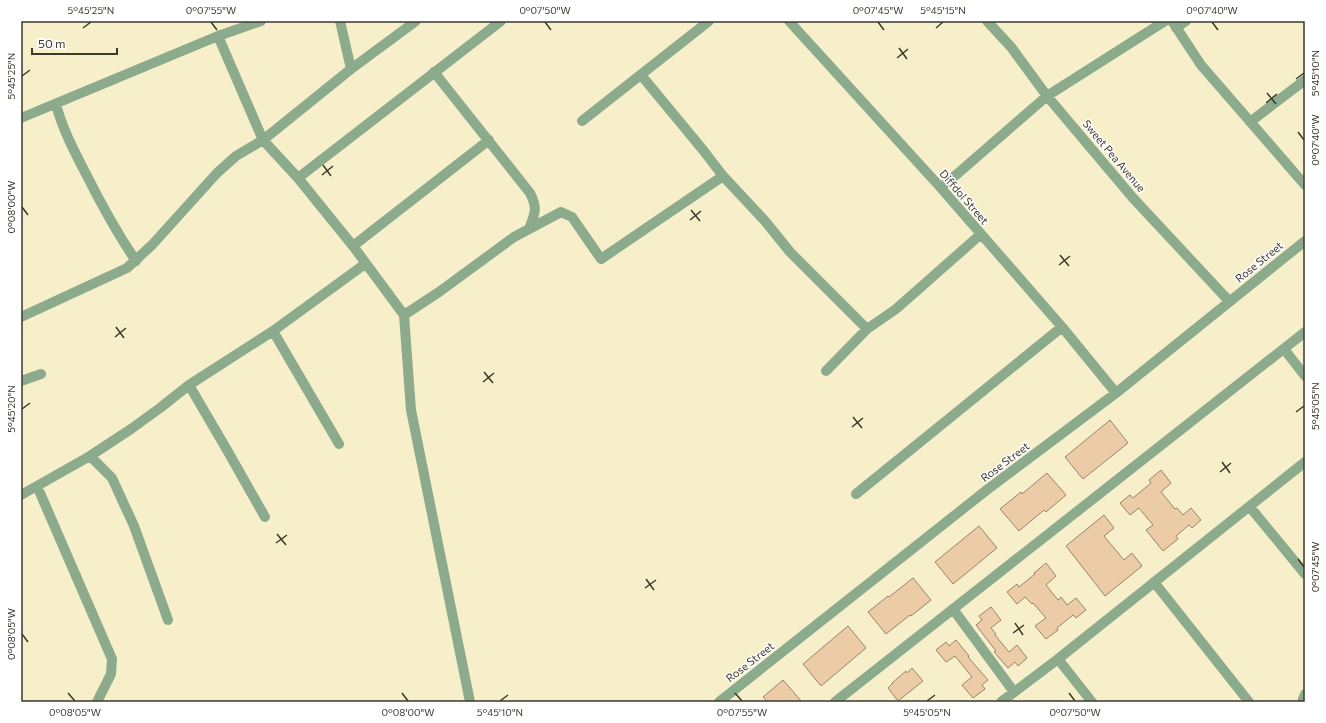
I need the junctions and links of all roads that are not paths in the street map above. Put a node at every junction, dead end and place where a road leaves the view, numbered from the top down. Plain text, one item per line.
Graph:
1 (261, 21) edge
2 (340, 21) edge
3 (416, 21) edge
4 (501, 21) edge
5 (709, 21) edge
6 (789, 21) edge
7 (987, 21) edge
8 (1165, 21) edge
9 (1186, 21) edge
10 (1174, 24) edge
11 (218, 36) junction
12 (351, 69) junction
13 (434, 72) junction
14 (641, 75) junction
15 (1305, 80) edge
16 (1047, 96) junction
17 (56, 104) junction
18 (21, 118) edge
19 (582, 121) dead end
20 (1250, 122) junction
21 (263, 140) junction
22 (489, 140) junction
23 (723, 176) junction
24 (298, 178) junction
25 (1305, 185) edge
26 (941, 188) junction
27 (529, 229) junction
28 (981, 234) junction
29 (1305, 241) edge
30 (353, 246) junction
31 (136, 261) junction
32 (365, 264) junction
33 (1229, 301) junction
34 (404, 315) junction
35 (21, 317) edge
36 (1062, 327) junction
37 (867, 329) junction
38 (273, 331) junction
39 (1305, 332) edge
40 (1284, 349) junction
41 (826, 371) dead end
42 (41, 374) dead end
43 (1305, 376) edge
44 (21, 381) edge
45 (189, 386) junction
46 (1116, 393) junction
47 (338, 444) dead end
48 (90, 456) junction
49 (1305, 462) edge
50 (37, 486) junction
51 (856, 494) dead end
52 (21, 495) edge
53 (1250, 507) junction
54 (265, 518) dead end
55 (1305, 574) edge
56 (1154, 582) junction
57 (953, 609) junction
58 (168, 620) dead end
59 (1058, 659) junction
60 (1014, 692) junction
61 (1305, 694) edge
62 (97, 702) edge
63 (470, 702) edge
64 (719, 702) edge
65 (835, 702) edge
66 (1001, 702) edge
67 (1092, 702) edge
68 (1249, 702) edge
69 (1302, 702) edge

1 - 11 street
2 - 12 street
3 - 12 street
4 - 13 street
5 - 14 street
6 - 26 street, Diffdol Street
7 - 16 street, Sweet Pea Avenue
8 - 16 street
9 - 10 street
10 - 20 street
11 - 17 street
11 - 21 street
12 - 21 street
13 - 22 street
13 - 24 street
14 - 19 street
14 - 23 street
15 - 20 street
16 - 26 street
16 - 33 street, Sweet Pea Avenue
17 - 18 street
17 - 31 street
20 - 25 street
21 - 24 street
21 - 31 street
22 - 27 street
22 - 30 street
23 - 27 street
23 - 37 street
24 - 30 street
26 - 28 street, Diffdol Street
27 - 34 street
28 - 36 street, Diffdol Street
28 - 37 street
29 - 33 street, Rose Street
30 - 32 street
31 - 35 street
32 - 34 street
32 - 38 street
33 - 46 street, Rose Street
34 - 63 street
36 - 46 street, Diffdol Street
36 - 51 street
37 - 41 street
38 - 45 street
38 - 47 street
39 - 40 street
40 - 43 street
40 - 57 street
42 - 44 street
45 - 48 street
45 - 54 street
46 - 64 street, Rose Street
48 - 50 street
48 - 58 street
49 - 53 street
50 - 52 street
50 - 62 street
53 - 55 street
53 - 56 street
56 - 59 street
56 - 68 street
57 - 60 street
57 - 65 street
59 - 60 street
59 - 67 street
60 - 66 street
61 - 69 street

